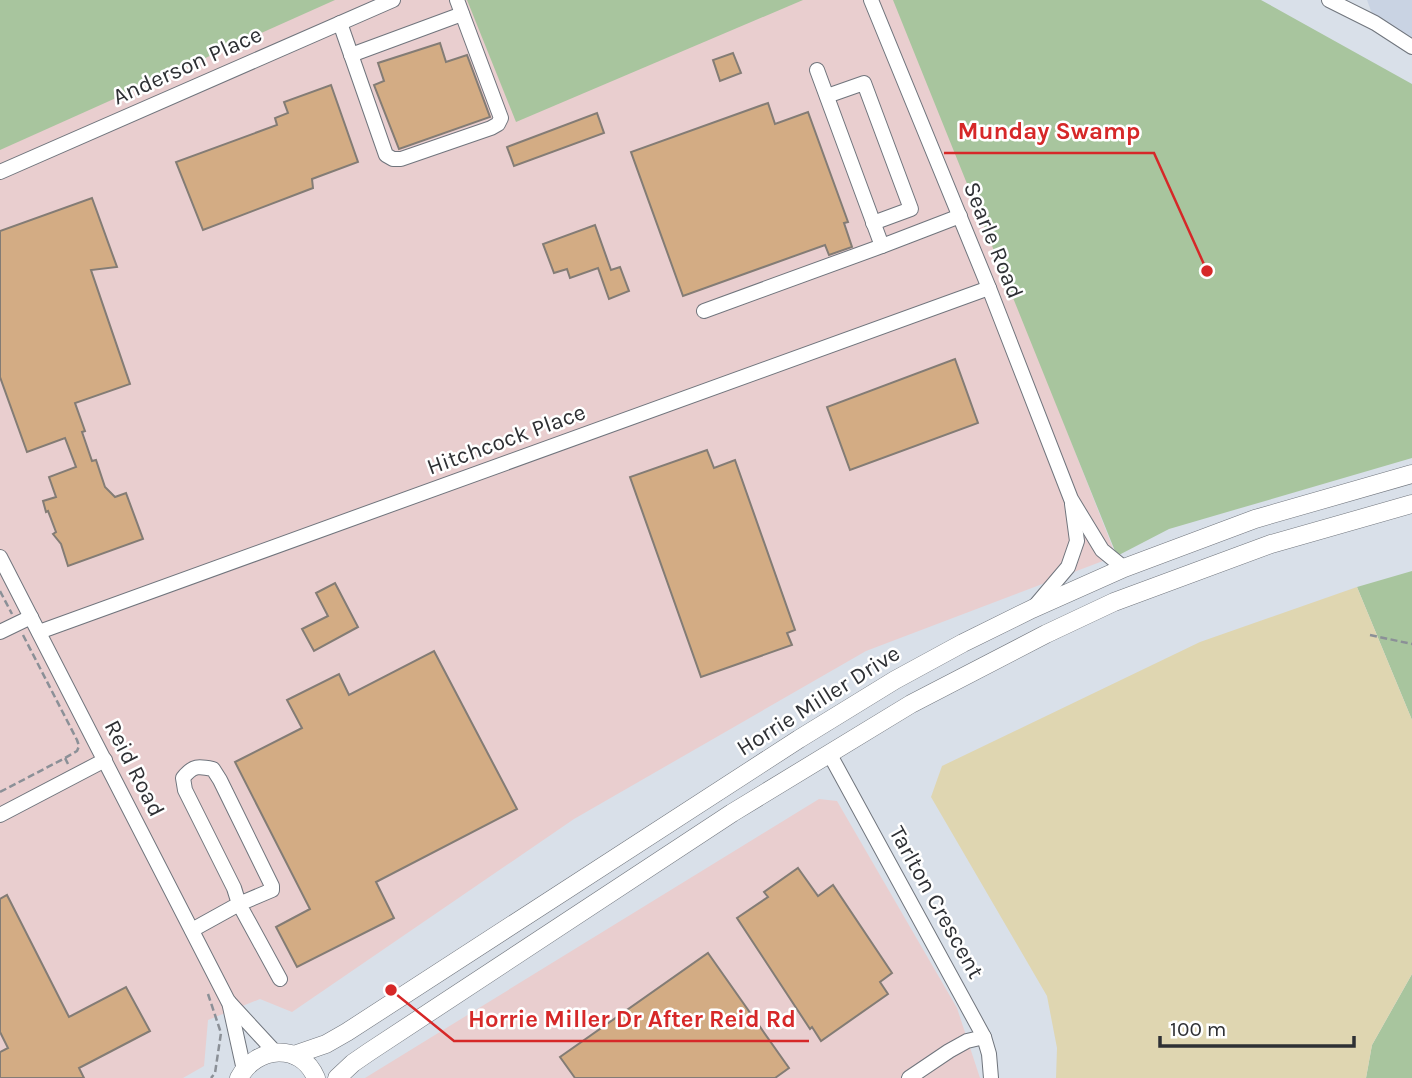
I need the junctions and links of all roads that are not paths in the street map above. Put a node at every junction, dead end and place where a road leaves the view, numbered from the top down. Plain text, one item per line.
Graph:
1 (393, 0) edge
2 (871, 0) edge
3 (1329, 0) edge
4 (460, 7) edge
5 (340, 23) junction
6 (1412, 47) edge
7 (351, 55) junction
8 (817, 70) dead end
9 (827, 96) junction
10 (0, 172) edge
11 (960, 216) junction
12 (873, 223) junction
13 (882, 246) junction
14 (989, 288) junction
15 (704, 312) dead end
16 (1412, 474) edge
17 (1072, 499) junction
18 (1412, 504) edge
19 (0, 557) edge
20 (1124, 568) junction
21 (1032, 609) junction
22 (31, 617) junction
23 (0, 632) edge
24 (39, 632) junction
25 (829, 753) junction
26 (105, 760) junction
27 (0, 815) edge
28 (239, 904) junction
29 (192, 930) junction
30 (280, 979) dead end
31 (228, 1001) junction
32 (984, 1037) junction
33 (275, 1052) junction
34 (294, 1055) junction
35 (242, 1074) edge
36 (316, 1078) edge
37 (337, 1078) edge
38 (909, 1078) edge
39 (991, 1078) edge

1 - 5 street, Anderson Place
2 - 11 street, Searle Road
3 - 6 street
4 - 7 street
4 - 7 street
5 - 7 street
5 - 10 street, Anderson Place
8 - 9 street
9 - 12 street
9 - 12 street
11 - 13 street
11 - 14 street, Searle Road
12 - 13 street
13 - 15 street
14 - 17 street, Searle Road
14 - 24 street, Hitchcock Place
16 - 20 main road, Horrie Miller Drive
17 - 20 street, Searle Road
17 - 21 street, Searle Road
18 - 25 main road
19 - 22 street, Reid Road
20 - 21 main road, Horrie Miller Drive
21 - 34 main road, Horrie Miller Drive
22 - 23 street
22 - 24 street, Reid Road
24 - 26 street, Reid Road
25 - 32 street, Tarlton Crescent
25 - 37 main road
26 - 27 street
26 - 29 street, Reid Road
28 - 28 street
28 - 29 street
28 - 30 street
29 - 31 street, Reid Road
31 - 33 street, Reid Road
31 - 35 street, Reid Road
32 - 38 street
32 - 39 street, Tarlton Crescent
33 - 34 main road, Horrie Miller Drive
33 - 35 main road
34 - 36 main road

